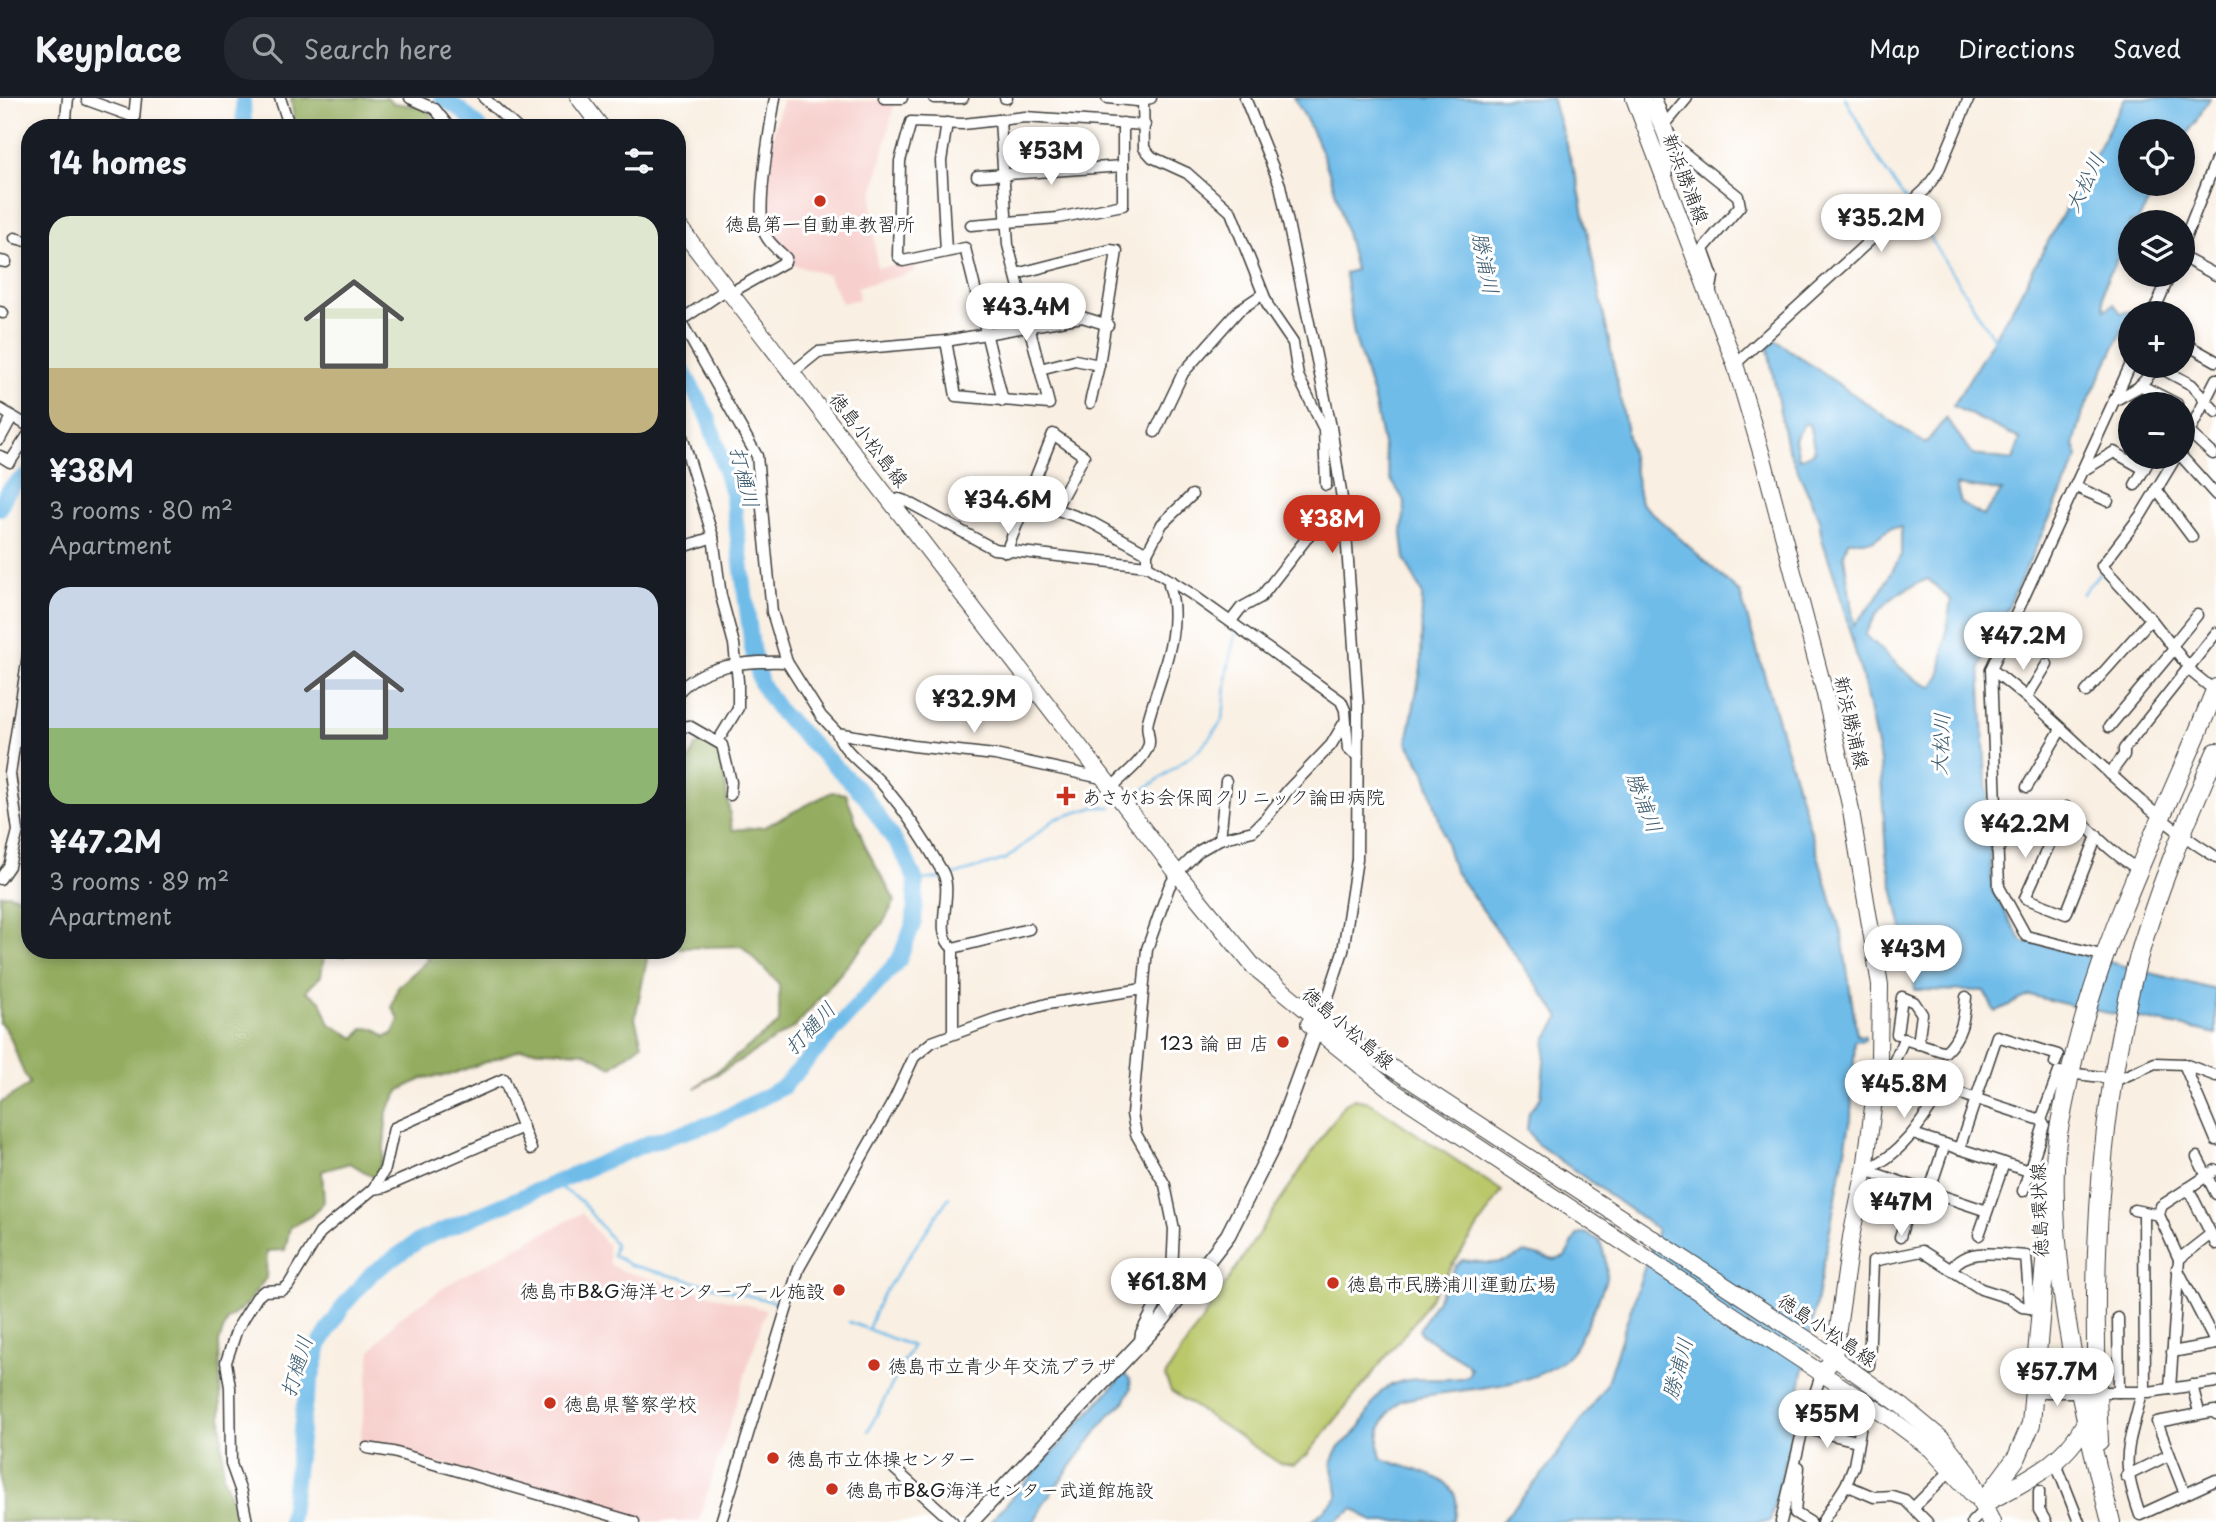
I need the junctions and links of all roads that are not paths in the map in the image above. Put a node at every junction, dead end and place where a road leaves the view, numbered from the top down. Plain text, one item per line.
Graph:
1 (68, 98) edge
2 (136, 98) edge
3 (280, 98) edge
4 (410, 98) edge
5 (484, 98) edge
6 (579, 98) edge
7 (775, 98) edge
8 (884, 98) edge
9 (902, 98) edge
10 (934, 98) edge
11 (963, 98) edge
12 (1107, 98) edge
13 (1245, 98) edge
14 (1634, 98) edge
15 (1645, 98) edge
16 (1656, 98) edge
17 (1687, 98) edge
18 (1969, 98) edge
19 (1145, 99) edge
20 (87, 100) dead end
21 (66, 119) edge
22 (127, 119) edge
23 (133, 119) edge
24 (286, 119) edge
25 (443, 119) edge
26 (507, 119) edge
27 (595, 119) edge
28 (999, 120) junction
29 (947, 123) junction
30 (1123, 123) junction
31 (1145, 125) junction
32 (1663, 127) junction
33 (2216, 160) edge
34 (1123, 166) junction
35 (1003, 175) junction
36 (977, 176) dead end
37 (1665, 177) junction
38 (2195, 213) edge
39 (1006, 222) junction
40 (971, 225) dead end
41 (686, 236) edge
42 (15, 237) dead end
43 (21, 239) edge
44 (946, 251) junction
45 (2195, 264) edge
46 (1016, 274) junction
47 (2216, 275) edge
48 (729, 291) junction
49 (1263, 294) junction
50 (1710, 294) junction
51 (686, 313) edge
52 (1108, 325) junction
53 (1027, 326) junction
54 (686, 329) edge
55 (986, 334) junction
56 (946, 341) junction
57 (2195, 349) edge
58 (2216, 361) edge
59 (1735, 364) junction
60 (1099, 365) junction
61 (1040, 369) junction
62 (792, 373) junction
63 (2125, 378) edge
64 (2146, 378) edge
65 (2179, 378) edge
66 (2216, 379) edge
67 (2140, 385) junction
68 (2154, 392) edge
69 (2206, 400) junction
70 (1003, 401) junction
71 (2114, 401) junction
72 (1090, 402) dead end
73 (0, 409) edge
74 (2216, 412) edge
75 (21, 421) edge
76 (2195, 423) edge
77 (21, 426) edge
78 (1327, 428) junction
79 (1155, 432) dead end
80 (21, 433) edge
81 (2195, 438) edge
82 (0, 439) edge
83 (686, 449) edge
84 (2118, 454) edge
85 (2213, 454) dead end
86 (0, 456) edge
87 (2144, 469) edge
88 (2169, 469) edge
89 (2193, 469) edge
90 (2084, 470) junction
91 (1326, 485) dead end
92 (2135, 485) dead end
93 (2076, 486) junction
94 (2157, 489) junction
95 (1192, 495) dead end
96 (2216, 495) edge
97 (2108, 501) dead end
98 (894, 504) junction
99 (1310, 534) dead end
100 (713, 537) junction
101 (2192, 537) dead end
102 (686, 546) edge
103 (1006, 552) junction
104 (1147, 553) junction
105 (1147, 566) junction
106 (1172, 581) junction
107 (2197, 615) dead end
108 (2151, 619) junction
109 (1231, 621) junction
110 (2216, 633) edge
111 (2173, 647) junction
112 (784, 662) junction
113 (738, 664) junction
114 (2047, 664) dead end
115 (2189, 668) junction
116 (1991, 669) junction
117 (686, 685) edge
118 (1356, 688) junction
119 (2215, 690) edge
120 (2085, 693) dead end
121 (2027, 697) junction
122 (21, 701) edge
123 (1345, 710) junction
124 (2211, 717) edge
125 (1344, 723) junction
126 (686, 726) edge
127 (2109, 727) dead end
128 (2061, 729) junction
129 (837, 733) junction
130 (718, 741) junction
131 (2216, 752) edge
132 (1358, 756) junction
133 (2110, 774) junction
134 (1226, 781) dead end
135 (1109, 783) junction
136 (2027, 787) dead end
137 (730, 795) dead end
138 (2162, 818) junction
139 (2182, 832) junction
140 (2011, 833) dead end
141 (2097, 836) junction
142 (1220, 839) junction
143 (1997, 852) junction
144 (2216, 857) edge
145 (2140, 870) junction
146 (1177, 873) junction
147 (0, 880) edge
148 (1029, 929) dead end
149 (953, 948) junction
150 (2105, 958) junction
151 (1143, 989) junction
152 (1966, 997) dead end
153 (1318, 1025) junction
154 (954, 1033) junction
155 (1894, 1036) junction
156 (1336, 1039) junction
157 (1917, 1044) junction
158 (2184, 1064) junction
159 (2063, 1068) junction
160 (2216, 1076) edge
161 (2112, 1078) junction
162 (1976, 1100) junction
163 (1874, 1106) junction
164 (2042, 1120) junction
165 (523, 1127) junction
166 (1913, 1133) junction
167 (2216, 1140) edge
168 (1945, 1144) junction
169 (531, 1149) dead end
170 (1959, 1149) junction
171 (2197, 1157) dead end
172 (2004, 1163) junction
173 (2054, 1167) junction
174 (1865, 1170) junction
175 (2029, 1171) junction
176 (2211, 1173) edge
177 (1915, 1187) junction
178 (2188, 1188) junction
179 (373, 1189) junction
180 (2023, 1191) dead end
181 (1929, 1192) junction
182 (2216, 1195) edge
183 (1987, 1211) junction
184 (2159, 1215) junction
185 (1979, 1235) dead end
186 (1900, 1237) dead end
187 (2214, 1239) edge
188 (1214, 1254) junction
189 (2178, 1264) junction
190 (1952, 1268) junction
191 (1167, 1287) junction
192 (2035, 1308) junction
193 (2118, 1318) dead end
194 (1140, 1341) junction
195 (2216, 1344) edge
196 (2172, 1352) junction
197 (1834, 1357) junction
198 (1869, 1365) dead end
199 (1815, 1371) junction
200 (2216, 1382) edge
201 (2192, 1385) junction
202 (2170, 1389) junction
203 (2034, 1392) junction
204 (2119, 1392) junction
205 (2144, 1392) junction
206 (2088, 1393) junction
207 (2199, 1412) junction
208 (2216, 1414) edge
209 (1862, 1419) dead end
210 (2086, 1422) junction
211 (1803, 1428) junction
212 (1857, 1441) junction
213 (367, 1448) dead end
214 (2169, 1455) junction
215 (2055, 1461) junction
216 (888, 1463) dead end
217 (1795, 1463) junction
218 (1950, 1471) junction
219 (2126, 1476) junction
220 (2216, 1480) edge
221 (1846, 1485) junction
222 (2039, 1491) dead end
223 (2185, 1494) junction
224 (1915, 1506) junction
225 (1982, 1514) edge
226 (2143, 1519) edge
227 (247, 1522) edge
228 (635, 1522) edge
229 (721, 1522) edge
230 (953, 1522) edge
231 (971, 1522) edge
232 (1781, 1522) edge
233 (1810, 1522) edge
234 (1822, 1522) edge
235 (1927, 1522) edge
236 (2046, 1522) edge
237 (2079, 1522) edge
238 (2111, 1522) edge

1 - 21 street
2 - 23 street
3 - 24 street
4 - 25 street
5 - 26 street
6 - 27 main road
7 - 48 street
8 - 9 street
10 - 11 street
12 - 19 street
13 - 78 street
14 - 37 main road, 新浜勝浦線
15 - 32 street
16 - 32 street
17 - 32 street
18 - 59 street
19 - 31 street
20 - 22 street
28 - 29 street
28 - 30 street
28 - 35 street
29 - 44 street
29 - 44 street
30 - 31 street
30 - 34 street
31 - 49 street
32 - 37 street
32 - 50 street
33 - 38 street
34 - 35 street
34 - 39 street
35 - 36 street
35 - 39 street
37 - 50 main road, 新浜勝浦線
39 - 40 street
39 - 46 street
41 - 48 main road, 徳島小松島線
42 - 43 street
44 - 55 street
45 - 47 street
46 - 52 street
46 - 53 street
48 - 51 street
48 - 62 main road, 徳島小松島線
49 - 78 street
49 - 79 street
50 - 59 main road, 新浜勝浦線
52 - 53 street
52 - 60 street
53 - 55 street
53 - 61 street
54 - 112 street
55 - 56 street
55 - 70 street
56 - 62 street
56 - 70 street
57 - 58 street
59 - 155 main road, 新浜勝浦線
60 - 61 street
60 - 72 street
61 - 70 street
62 - 98 main road, 徳島小松島線
63 - 71 street
64 - 67 street
65 - 69 street
66 - 69 street
67 - 68 street
67 - 71 street
69 - 74 street
69 - 76 street
71 - 90 street
73 - 75 street
77 - 82 street
78 - 91 street
78 - 118 street
80 - 86 street
81 - 85 street
83 - 100 street
84 - 90 street
87 - 92 street
88 - 94 street
89 - 96 street
90 - 93 street
93 - 97 street
93 - 116 street
94 - 101 street
94 - 108 street
95 - 104 street
98 - 103 street
98 - 135 main road, 徳島小松島線
99 - 109 street
100 - 102 street
100 - 113 street
103 - 104 street
103 - 105 street
104 - 105 street
105 - 106 street
106 - 109 street
106 - 135 street
107 - 111 street
108 - 111 street
108 - 120 street
109 - 123 street
110 - 115 street
111 - 115 street
111 - 127 street
112 - 113 street
112 - 129 street
113 - 117 street
113 - 130 street
114 - 121 street
115 - 119 street
115 - 133 street
116 - 121 street
116 - 143 street
118 - 123 street
118 - 132 street
119 - 124 main road, 徳島環状線
121 - 128 street
122 - 147 street
123 - 125 street
124 - 138 main road, 徳島環状線
125 - 132 street
125 - 142 street
126 - 130 street
128 - 133 street
128 - 136 street
129 - 135 street
129 - 149 street
130 - 137 street
131 - 139 main road, 徳島環状線
132 - 153 street
133 - 138 street
134 - 142 street
135 - 146 main road, 徳島小松島線
138 - 139 street
138 - 145 main road, 徳島環状線
139 - 144 street
139 - 161 main road, 徳島環状線
140 - 143 street
141 - 141 street
141 - 145 street
142 - 146 street
143 - 150 street
145 - 150 main road, 徳島環状線
146 - 151 street
146 - 153 main road, 徳島小松島線
148 - 149 street
149 - 154 street
150 - 159 main road, 徳島環状線
151 - 154 street
151 - 191 street
152 - 157 street
153 - 156 main road, 徳島小松島線
153 - 188 street
154 - 229 street
155 - 157 street
155 - 157 street
155 - 163 main road, 新浜勝浦線
155 - 163 street
156 - 197 main road, 徳島小松島線
156 - 199 main road, 徳島小松島線
158 - 160 street
158 - 161 street
158 - 167 street
159 - 161 street
159 - 162 street
159 - 164 street
159 - 173 main road, 徳島環状線
161 - 206 main road, 徳島環状線
162 - 164 street
162 - 166 street
162 - 170 street
163 - 174 main road, 新浜勝浦線
164 - 175 street
165 - 169 street
165 - 179 street
165 - 179 street
166 - 168 street
166 - 174 street
168 - 170 street
168 - 181 street
170 - 172 street
171 - 176 street
172 - 175 street
172 - 183 street
173 - 192 main road
173 - 206 main road, 徳島環状線
174 - 177 street
174 - 197 main road, 新浜勝浦線
175 - 180 street
176 - 178 street
176 - 182 street
177 - 181 street
177 - 186 street
178 - 184 street
178 - 187 street
179 - 227 street
181 - 183 street
183 - 185 street
184 - 189 street
184 - 205 street
187 - 189 street
188 - 191 street
188 - 194 street
189 - 195 street
189 - 196 street
190 - 192 street
190 - 192 street
190 - 198 street
191 - 194 street
192 - 203 main road
193 - 204 street
194 - 231 street
195 - 196 street
196 - 202 street
197 - 199 main road, 新浜勝浦線
197 - 225 main road, 徳島小松島線
199 - 211 street
199 - 218 main road, 徳島小松島線
200 - 201 street
201 - 202 street
201 - 207 street
202 - 205 street
203 - 206 street
203 - 225 main road
204 - 205 street
204 - 206 street
205 - 219 street
206 - 210 main road, 徳島環状線
206 - 238 main road, 徳島環状線
207 - 208 street
207 - 214 street
209 - 212 street
210 - 215 main road
210 - 238 main road, 徳島環状線
211 - 212 street
211 - 217 street
212 - 221 street
213 - 228 street
214 - 219 street
214 - 223 street
215 - 225 main road
215 - 237 street
216 - 230 street
217 - 232 street
217 - 233 street
218 - 224 street
218 - 225 main road, 徳島小松島線
219 - 226 street
220 - 223 street
221 - 224 street
221 - 234 street
222 - 236 street
223 - 226 street
224 - 235 street

